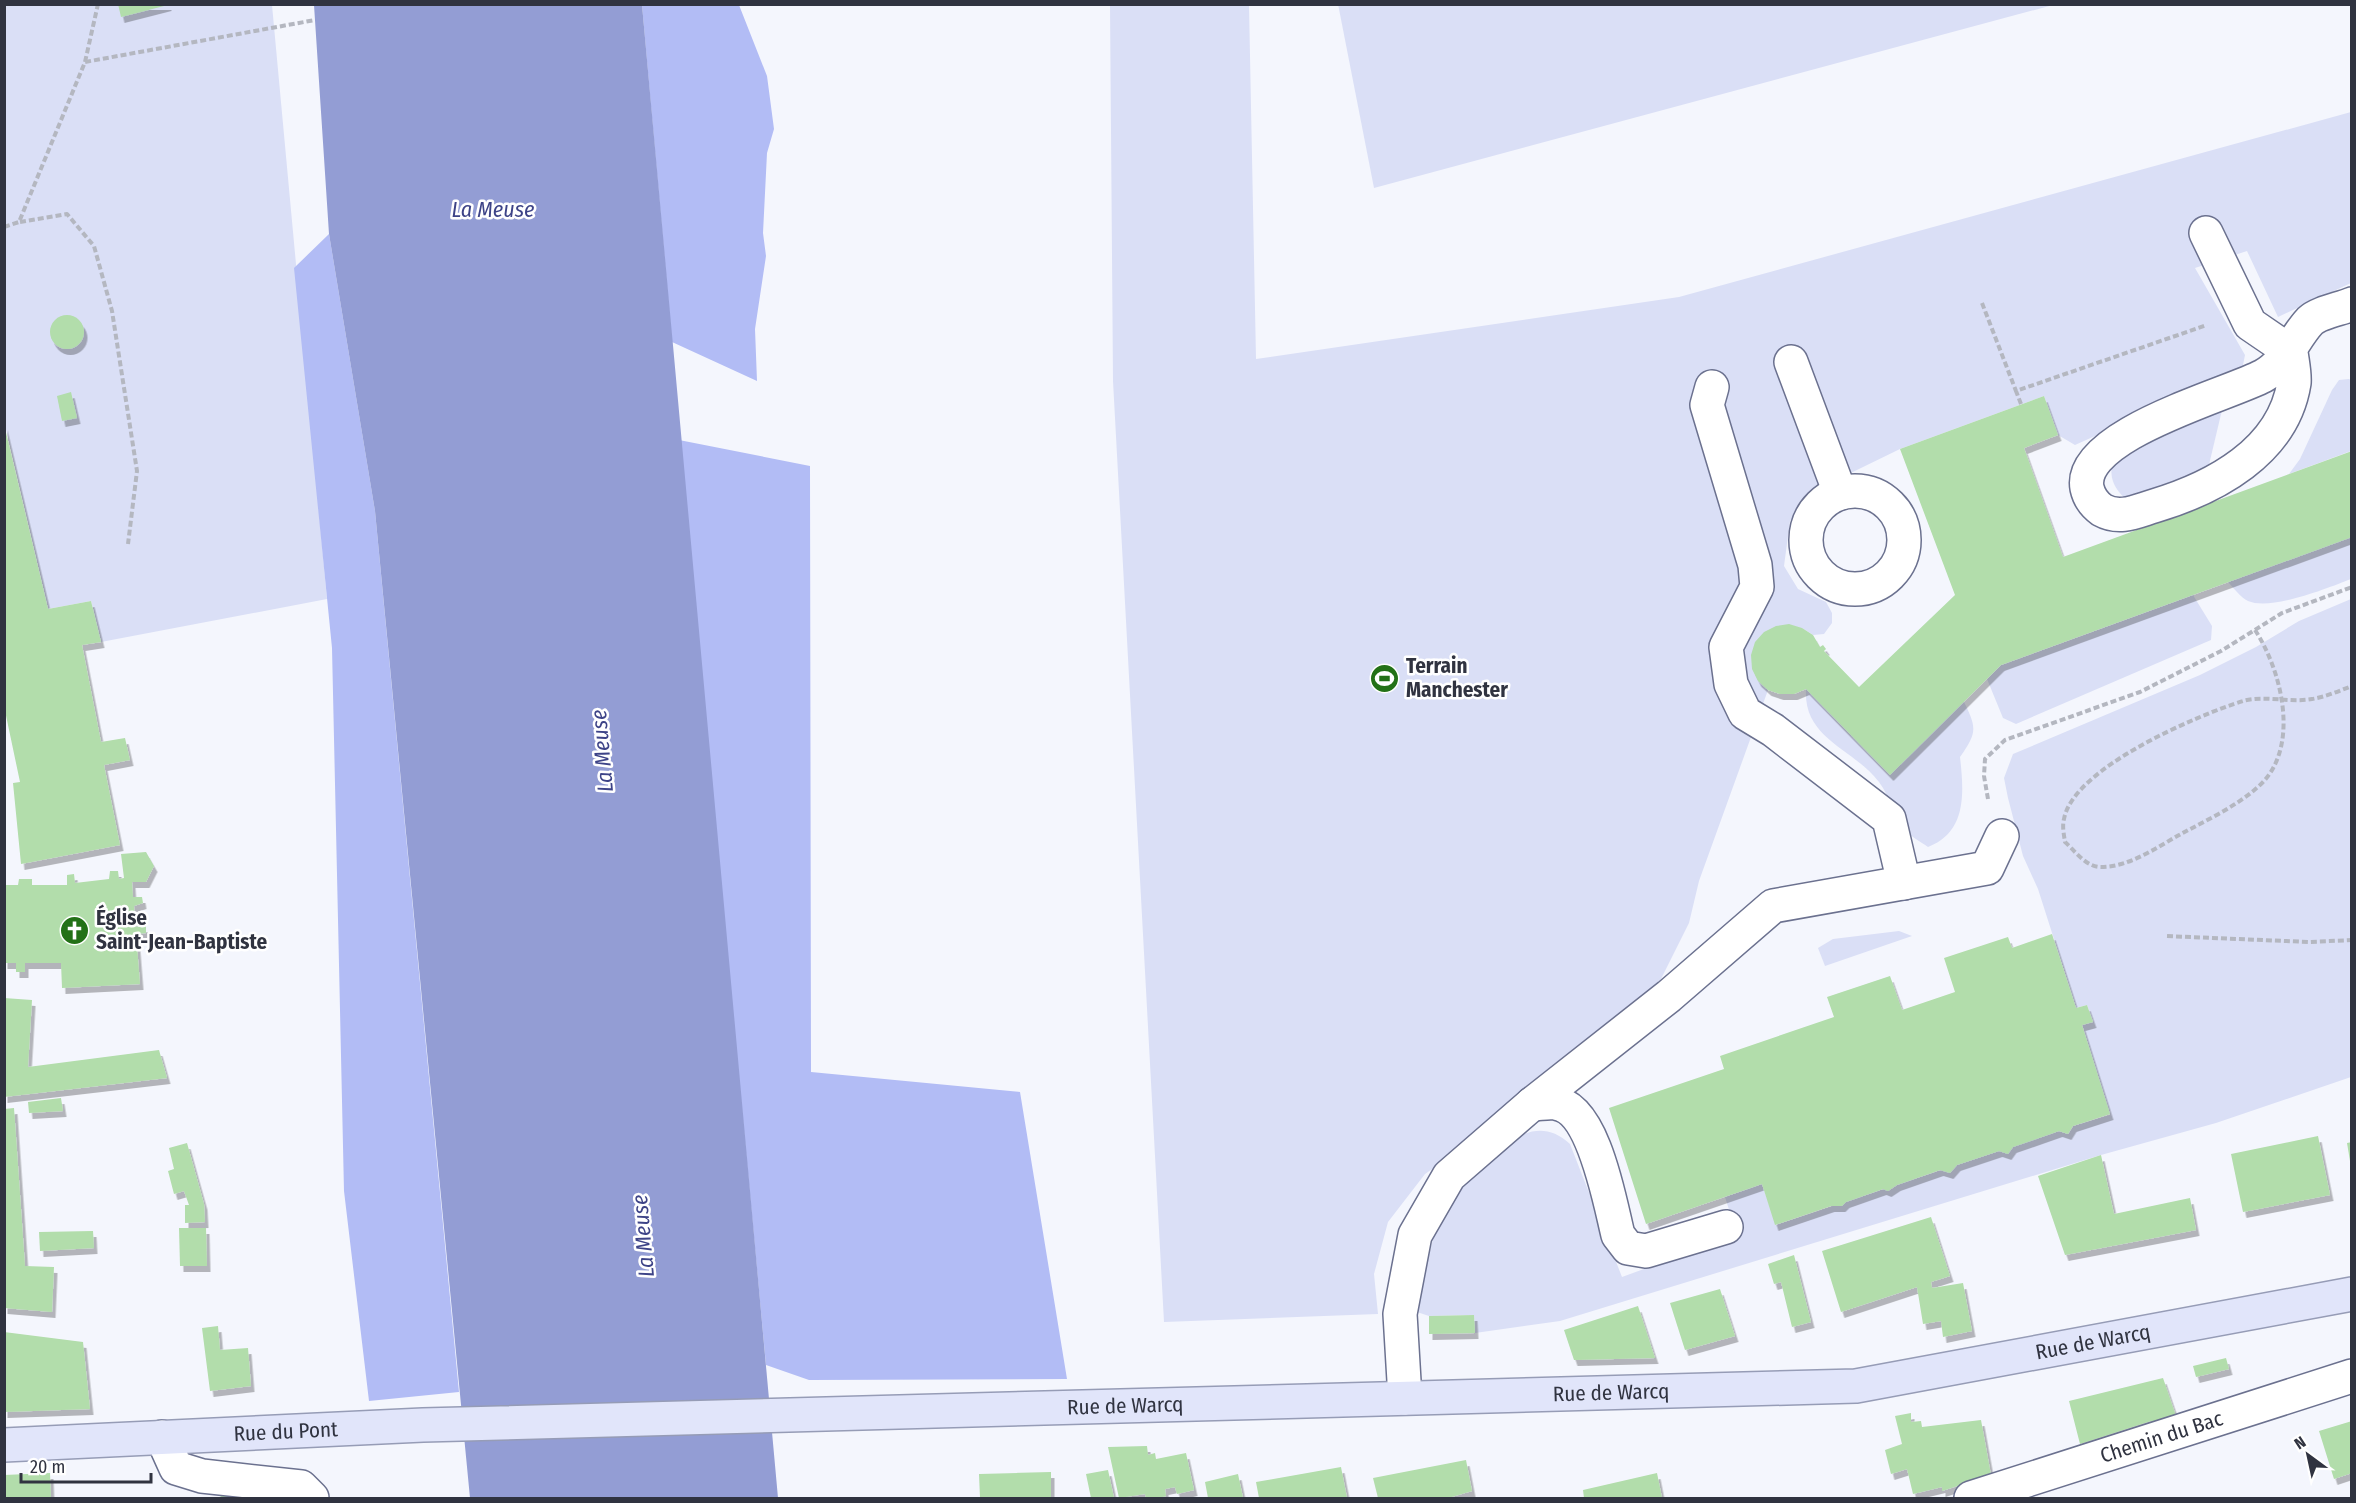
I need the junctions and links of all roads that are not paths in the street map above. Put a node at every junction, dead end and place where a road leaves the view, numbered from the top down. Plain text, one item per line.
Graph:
1 (2206, 232) dead end
2 (2352, 304) edge
3 (2291, 352) junction
4 (1791, 362) dead end
5 (1712, 387) dead end
6 (1840, 493) dead end
7 (2002, 836) road end
8 (1904, 883) junction
9 (1532, 1104) junction
10 (1726, 1227) dead end
11 (2352, 1294) edge
12 (2352, 1376) edge
13 (1405, 1398) junction
14 (423, 1425) joint
15 (162, 1437) junction
16 (4, 1445) edge
17 (312, 1498) edge
18 (1971, 1498) edge

1 - 3 street
2 - 3 street
3 - 3 street
4 - 6 street
5 - 8 street
7 - 8 street
8 - 9 street
9 - 10 street
9 - 13 street
11 - 13 main road, Rue de Warcq
12 - 18 street, Chemin du Bac
13 - 14 main road, Rue de Warcq
14 - 15 main road, Rue du Pont
15 - 16 main road, Rue du Pont
15 - 17 street

